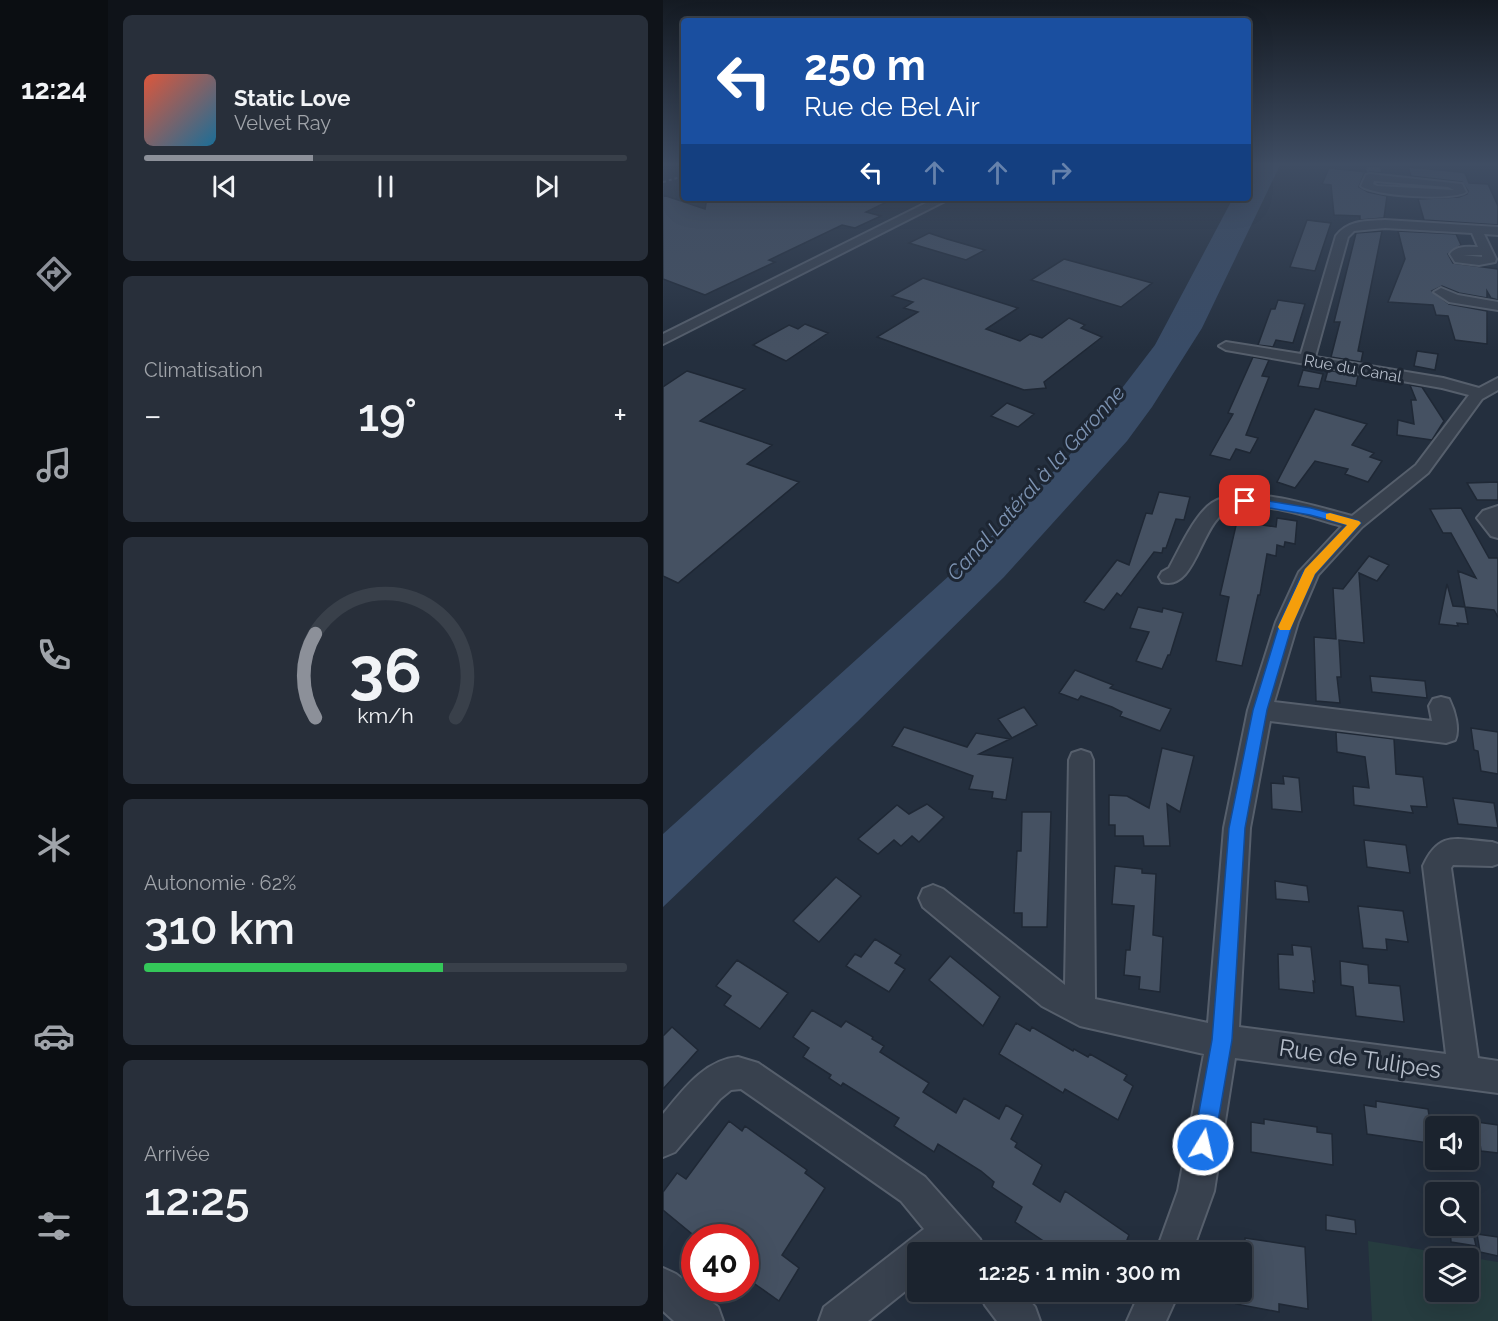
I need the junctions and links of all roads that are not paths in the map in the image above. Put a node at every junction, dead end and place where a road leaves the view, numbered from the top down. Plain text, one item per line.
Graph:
1 (888, 227) edge
2 (1356, 227) edge
3 (1468, 227) edge
4 (1476, 229) junction
5 (1498, 231) edge
6 (1486, 251) dead end
7 (1441, 292) dead end
8 (1498, 306) edge
9 (663, 340) edge
10 (1225, 346) dead end
11 (1307, 359) junction
12 (1493, 386) edge
13 (1498, 513) edge
14 (1355, 523) junction
15 (1498, 532) edge
16 (1169, 577) dead end
17 (1441, 706) dead end
18 (1260, 710) junction
19 (1081, 760) dead end
20 (1492, 855) dead end
21 (933, 898) dead end
22 (1080, 1011) junction
23 (1222, 1040) junction
24 (1464, 1073) junction
25 (1498, 1077) edge
26 (663, 1140) edge
27 (945, 1242) edge
28 (1178, 1242) edge
29 (907, 1266) edge
30 (663, 1287) edge
31 (1005, 1302) edge
32 (1155, 1302) edge
33 (704, 1321) edge
34 (838, 1321) edge
35 (1021, 1321) edge
36 (1146, 1321) edge

1 - 9 street
2 - 11 street
3 - 4 street
4 - 5 street
4 - 6 street
7 - 8 street
10 - 11 street, Rue du Canal
11 - 12 street, Rue du Canal
12 - 14 street
13 - 15 street
14 - 16 street
14 - 18 street
17 - 18 street
18 - 23 street
19 - 22 street
20 - 24 street
21 - 22 street, Rue de Tulipes
22 - 23 street, Rue de Tulipes
23 - 24 street, Rue de Tulipes
23 - 28 street
24 - 25 street, Rue de Tulipes
26 - 27 street
29 - 34 street
30 - 33 street
31 - 35 street
32 - 36 street

